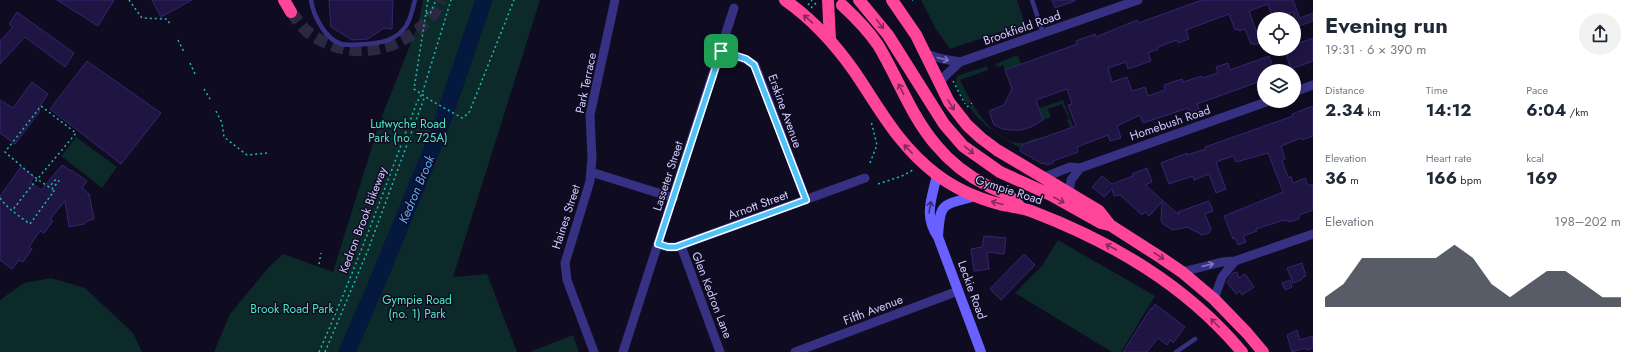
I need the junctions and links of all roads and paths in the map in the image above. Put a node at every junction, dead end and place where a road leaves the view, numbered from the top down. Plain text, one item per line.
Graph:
1 (129, 0) edge
2 (284, 0) edge
3 (311, 0) edge
4 (415, 0) edge
5 (428, 0) edge
6 (436, 0) edge
7 (451, 0) edge
8 (514, 0) edge
9 (615, 0) edge
10 (785, 0) edge
11 (812, 0) edge
12 (815, 0) edge
13 (859, 0) edge
14 (1032, 0) edge
15 (1138, 0) edge
16 (823, 2) edge
17 (816, 3) junction
18 (897, 3) edge
19 (808, 4) dead end
20 (842, 5) dead end
21 (734, 8) dead end
22 (812, 8) dead end
23 (291, 12) tunnel mouth
24 (426, 13) junction
25 (170, 24) dead end
26 (1043, 33) junction
27 (178, 40) dead end
28 (830, 40) junction
29 (721, 51) junction
30 (184, 52) dead end
31 (926, 54) junction
32 (960, 62) junction
33 (190, 64) dead end
34 (196, 76) dead end
35 (951, 77) dead end
36 (939, 84) junction
37 (1313, 86) edge
38 (204, 89) dead end
39 (1301, 90) edge
40 (422, 94) junction
41 (425, 96) junction
42 (210, 99) dead end
43 (972, 103) dead end
44 (1257, 105) edge
45 (966, 106) junction
46 (216, 111) dead end
47 (971, 112) dead end
48 (871, 121) dead end
49 (267, 153) dead end
50 (870, 163) dead end
51 (1080, 168) junction
52 (913, 170) dead end
53 (591, 172) junction
54 (937, 175) junction
55 (1045, 177) junction
56 (865, 178) dead end
57 (38, 179) junction
58 (878, 184) dead end
59 (1069, 192) junction
60 (975, 196) junction
61 (0, 198) edge
62 (674, 198) junction
63 (806, 200) junction
64 (1020, 207) junction
65 (12, 211) junction
66 (1110, 225) junction
67 (1313, 234) edge
68 (938, 237) junction
69 (658, 244) junction
70 (681, 246) junction
71 (321, 253) dead end
72 (1235, 262) junction
73 (319, 264) dead end
74 (1182, 272) junction
75 (958, 291) junction
76 (1214, 299) junction
77 (1195, 339) dead end
78 (319, 352) edge
79 (325, 352) edge
80 (594, 352) edge
81 (623, 352) edge
82 (720, 352) edge
83 (795, 352) edge
84 (981, 352) edge
85 (1176, 352) edge
86 (1242, 352) edge
87 (1263, 352) edge

1 - 25 path
2 - 23 highway
3 - 4 lane
5 - 24 path
6 - 24 path
7 - 40 path, Kedron Brook Bikeway
8 - 41 path
9 - 53 street, Park Terrace
28 -> 10 highway, Gympie Road
11 - 19 path
12 - 17 path
13 -> 66 highway
14 - 26 lane
15 - 26 street, Brookfield Road
16 - 17 path
16 - 28 highway
17 - 22 path
18 - 31 highway, Gympie Road
64 -> 20 highway
21 - 29 street, Lasseter Street
24 - 40 path
26 - 32 street, Brookfield Road
27 - 30 path
54 -> 28 highway, Gympie Road
29 - 62 street, Lasseter Street
29 - 63 street, Erskine Avenue
31 -> 32 street
31 - 36 highway, Gympie Road
32 - 36 street, Brookfield Road
33 - 34 path
35 - 45 path
36 -> 55 highway, Gympie Road
37 - 39 street
38 - 42 path
40 - 41 path
40 - 78 path, Kedron Brook Bikeway
41 - 79 path
43 - 45 path
44 - 51 street, Homebush Road
45 - 47 path
46 - 49 path
48 - 50 path
51 - 55 street, Homebush Road
51 - 59 street
52 - 58 path
53 - 62 street, Haines Street
53 - 80 street, Haines Street
54 - 60 highway, Gympie Road
68 -> 54 street, Leckie Road
55 - 59 highway, Gympie Road
56 - 63 street, Arnott Street
57 - 57 path
57 - 65 path
57 - 65 path
59 - 66 highway, Gympie Road
64 -> 60 highway, Gympie Road
60 - 68 street, Leckie Road
61 - 65 path
62 - 69 street, Lasseter Street
63 - 70 street, Arnott Street
86 -> 64 highway, Gympie Road
66 -> 74 highway, Gympie Road
67 - 72 street
68 - 75 street, Leckie Road
69 - 70 street, Arnott Street
69 - 81 street, Lasseter Street
70 - 82 street, Glen Kedron Lane
71 - 73 path
74 -> 72 street
72 - 76 street
74 - 76 highway, Gympie Road
75 - 83 street, Fifth Avenue
75 - 84 street, Leckie Road
76 - 87 highway, Gympie Road
77 - 85 lane

